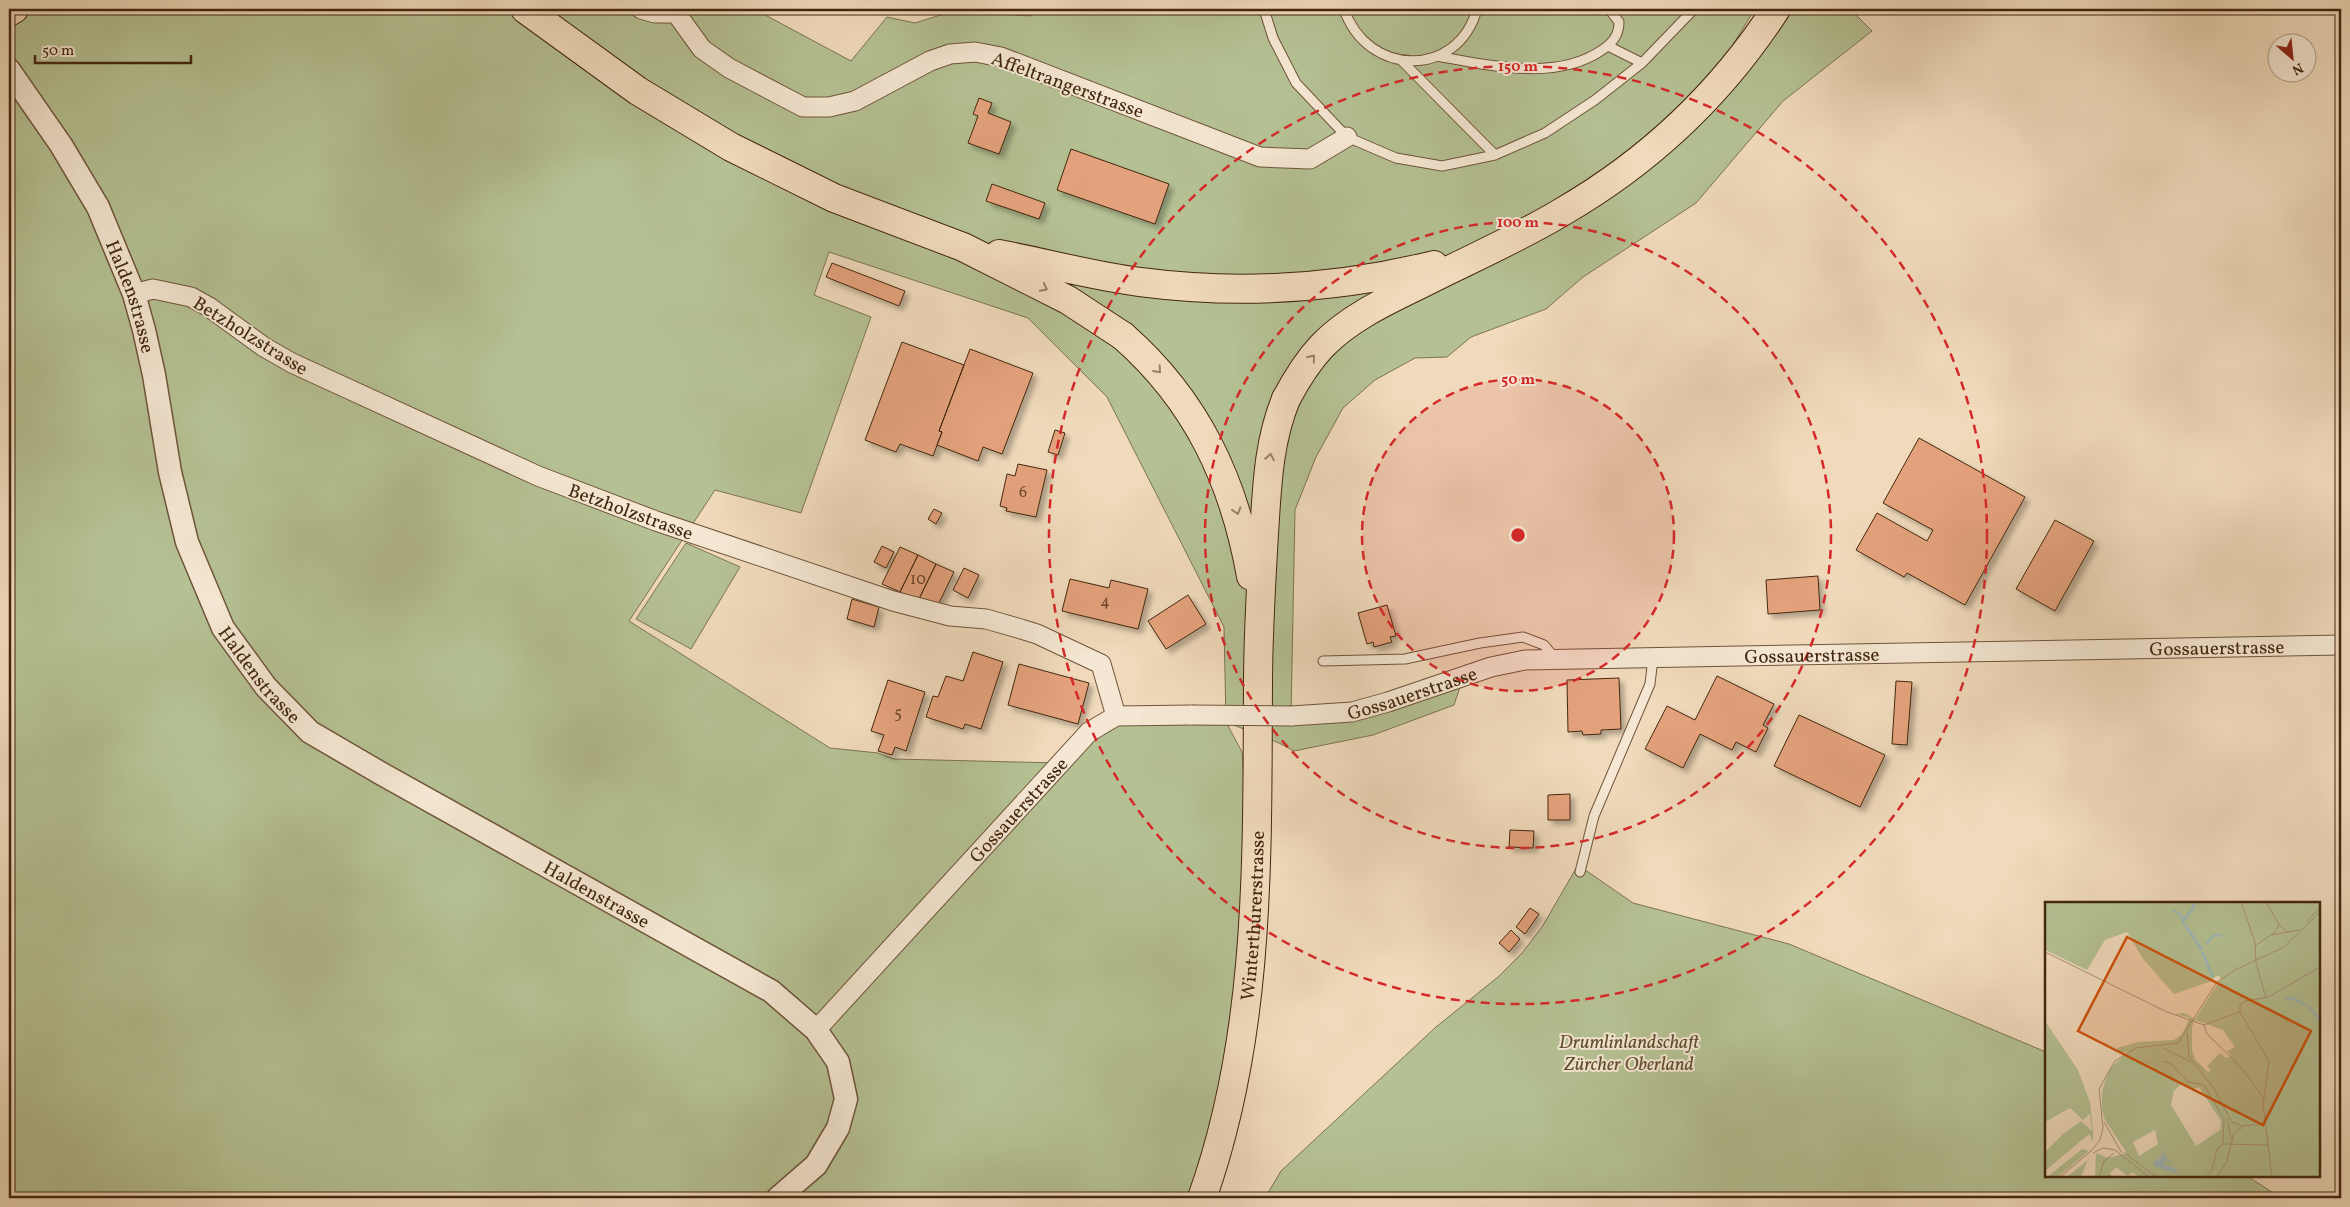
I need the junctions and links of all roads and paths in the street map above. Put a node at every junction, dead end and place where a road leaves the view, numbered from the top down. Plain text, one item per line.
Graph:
1 (14, 9) edge
2 (525, 9) edge
3 (641, 9) edge
4 (1264, 9) edge
5 (1344, 9) edge
6 (1477, 9) edge
7 (1609, 9) edge
8 (1694, 9) edge
9 (1776, 9) edge
10 (679, 11) edge
11 (9, 12) edge
12 (1608, 46) junction
13 (1437, 56) junction
14 (1401, 60) junction
15 (1642, 63) junction
16 (9, 70) edge
17 (1348, 137) junction
18 (1495, 155) junction
19 (1529, 230) junction
20 (964, 247) junction
21 (134, 294) junction
22 (1258, 628) junction
23 (2341, 645) edge
24 (1556, 658) junction
25 (1653, 658) junction
26 (1323, 661) dead end
27 (1116, 716) junction
28 (1580, 872) dead end
29 (816, 1030) junction
30 (778, 1198) edge
31 (1202, 1198) edge

1 - 11 highway
2 - 20 highway
3 - 10 street, Affeltrangerstrasse
4 - 17 lane
5 - 14 lane
6 - 13 lane
7 - 12 lane
8 - 15 lane
9 - 19 highway
10 - 17 street, Affeltrangerstrasse
12 - 13 lane
12 - 15 lane
13 - 14 lane
14 - 18 lane
15 - 18 lane
16 - 21 street, Haldenstrasse
17 - 18 lane
19 - 20 highway
22 -> 19 highway
20 -> 22 highway
21 - 27 street, Betzholzstrasse
21 - 29 street, Haldenstrasse
22 - 31 highway, Winterthurerstrasse
23 - 25 street, Gossauerstrasse
24 - 25 street, Gossauerstrasse
24 - 26 lane
24 - 27 street, Gossauerstrasse, bridge
25 - 28 lane
27 - 29 street, Gossauerstrasse
29 - 30 street

